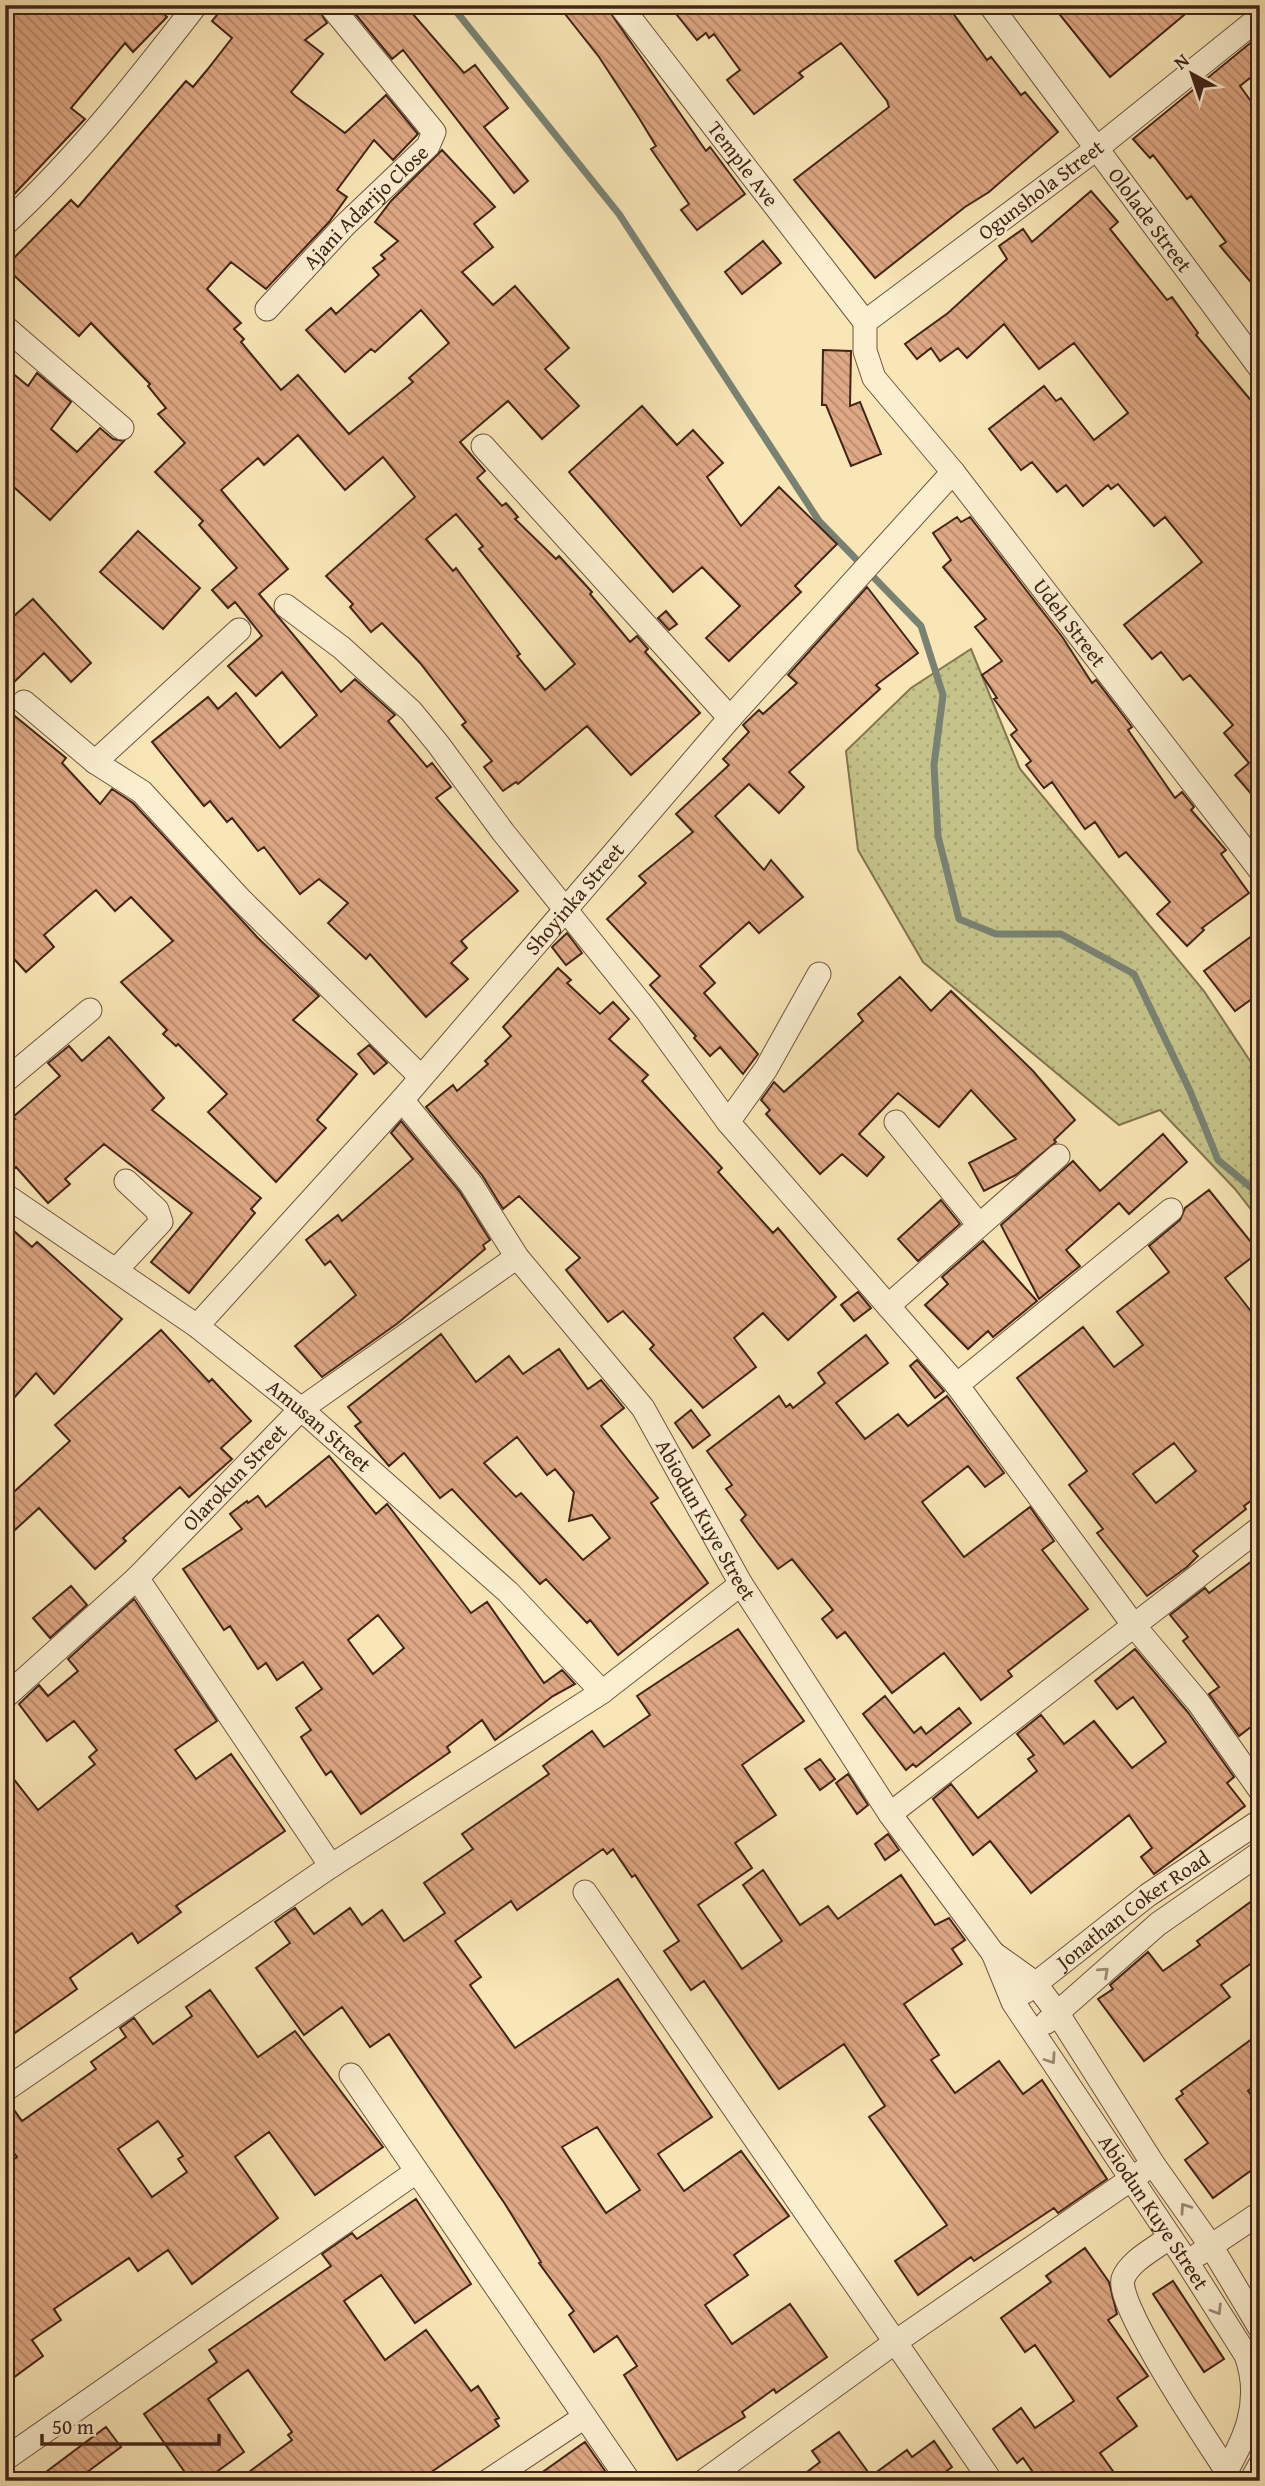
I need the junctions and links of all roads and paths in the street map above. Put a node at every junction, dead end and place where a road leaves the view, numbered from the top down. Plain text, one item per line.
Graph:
1 (196, 5) edge
2 (330, 5) edge
3 (620, 5) edge
4 (990, 5) edge
5 (1260, 17) edge
6 (1096, 149) junction
7 (5, 224) edge
8 (267, 309) dead end
9 (865, 322) junction
10 (5, 327) edge
11 (1260, 368) edge
12 (122, 428) dead end
13 (483, 446) dead end
14 (953, 472) junction
15 (286, 606) dead end
16 (239, 630) dead end
17 (24, 702) dead end
18 (730, 718) junction
19 (95, 762) junction
20 (1260, 870) edge
21 (566, 911) junction
22 (819, 974) dead end
23 (90, 1010) dead end
24 (420, 1076) junction
25 (5, 1081) edge
26 (402, 1100) junction
27 (727, 1122) junction
28 (896, 1122) dead end
29 (1058, 1156) dead end
30 (126, 1181) dead end
31 (5, 1195) edge
32 (1171, 1210) dead end
33 (979, 1226) junction
34 (517, 1258) junction
35 (116, 1270) junction
36 (888, 1306) junction
37 (197, 1326) junction
38 (957, 1385) junction
39 (301, 1409) junction
40 (1260, 1528) edge
41 (138, 1578) junction
42 (741, 1584) junction
43 (1135, 1627) junction
44 (602, 1692) junction
45 (5, 1697) edge
46 (1260, 1790) edge
47 (890, 1814) junction
48 (1260, 1821) edge
49 (1260, 1853) edge
50 (331, 1866) junction
51 (585, 1892) dead end
52 (993, 1953) junction
53 (1035, 1983) junction
54 (1013, 2002) junction
55 (1058, 2014) junction
56 (1034, 2033) junction
57 (351, 2075) dead end
58 (5, 2090) edge
59 (1153, 2164) junction
60 (416, 2172) junction
61 (1131, 2179) junction
62 (1260, 2213) edge
63 (1170, 2237) junction
64 (1211, 2246) junction
65 (1187, 2262) junction
66 (1260, 2328) edge
67 (894, 2343) junction
68 (1255, 2370) edge
69 (583, 2418) junction
70 (5, 2459) edge
71 (1260, 2465) edge
72 (1223, 2476) edge
73 (488, 2481) edge
74 (629, 2481) edge
75 (704, 2481) edge
76 (991, 2481) edge
77 (1251, 2481) edge

1 - 7 street
2 - 8 street, Ajani Adarijo Close
3 - 9 street, Temple Ave
4 - 6 street, Ololade Street
5 - 6 street, Ogunshola Street
6 - 9 street, Ogunshola Street
6 - 11 street, Ololade Street
9 - 14 street, Udeh Street
10 - 12 street
13 - 18 street
14 - 18 street, Shoyinka Street
14 - 20 street, Udeh Street
15 - 21 street
16 - 19 street
17 - 19 street
18 - 21 street, Shoyinka Street
19 - 24 street
21 - 24 street, Shoyinka Street
21 - 27 street
22 - 27 street
23 - 25 street
24 - 26 street, Shoyinka Street
26 - 34 street, Abiodun Kuye Street
26 - 37 street, Shoyinka Street
27 - 36 street
28 - 33 street
29 - 33 street
30 - 35 street
31 - 35 street, Amusan Street
32 - 38 street
33 - 36 street
34 - 39 street, Olarokun Street
34 - 42 street, Abiodun Kuye Street
35 - 37 street, Amusan Street
36 - 38 street
37 - 39 street, Amusan Street
38 - 43 street
39 - 41 street, Olarokun Street
39 - 44 street, Amusan Street
40 - 43 street
41 - 45 street, Olarokun Street
41 - 50 street
42 - 44 street
42 - 47 street, Abiodun Kuye Street
43 - 46 street
43 - 47 street
44 - 50 street
47 - 52 street, Abiodun Kuye Street
48 - 53 street, Jonathan Coker Road
55 -> 49 street, Jonathan Coker Road
50 - 58 street
51 - 67 street
52 - 53 street, Abiodun Kuye Street
52 - 54 street, Abiodun Kuye Street
53 - 54 street, Jonathan Coker Road
53 - 55 street, Abiodun Kuye Street
54 - 56 street, Abiodun Kuye Street
55 - 56 street, Jonathan Coker Road
55 - 59 street, Abiodun Kuye Street
56 -> 61 street, Abiodun Kuye Street
57 - 60 street
59 - 61 street
64 -> 59 street, Abiodun Kuye Street
60 - 69 street
60 - 70 street
61 - 63 street, Abiodun Kuye Street
61 - 67 street
62 - 64 street
63 - 65 street, Abiodun Kuye Street
63 - 72 street
64 - 65 street
64 - 66 street, Abiodun Kuye Street
65 -> 68 street, Abiodun Kuye Street
67 - 75 street
67 - 76 street
68 - 72 street, Abiodun Kuye Street
69 - 73 street
69 - 74 street
71 - 77 street

